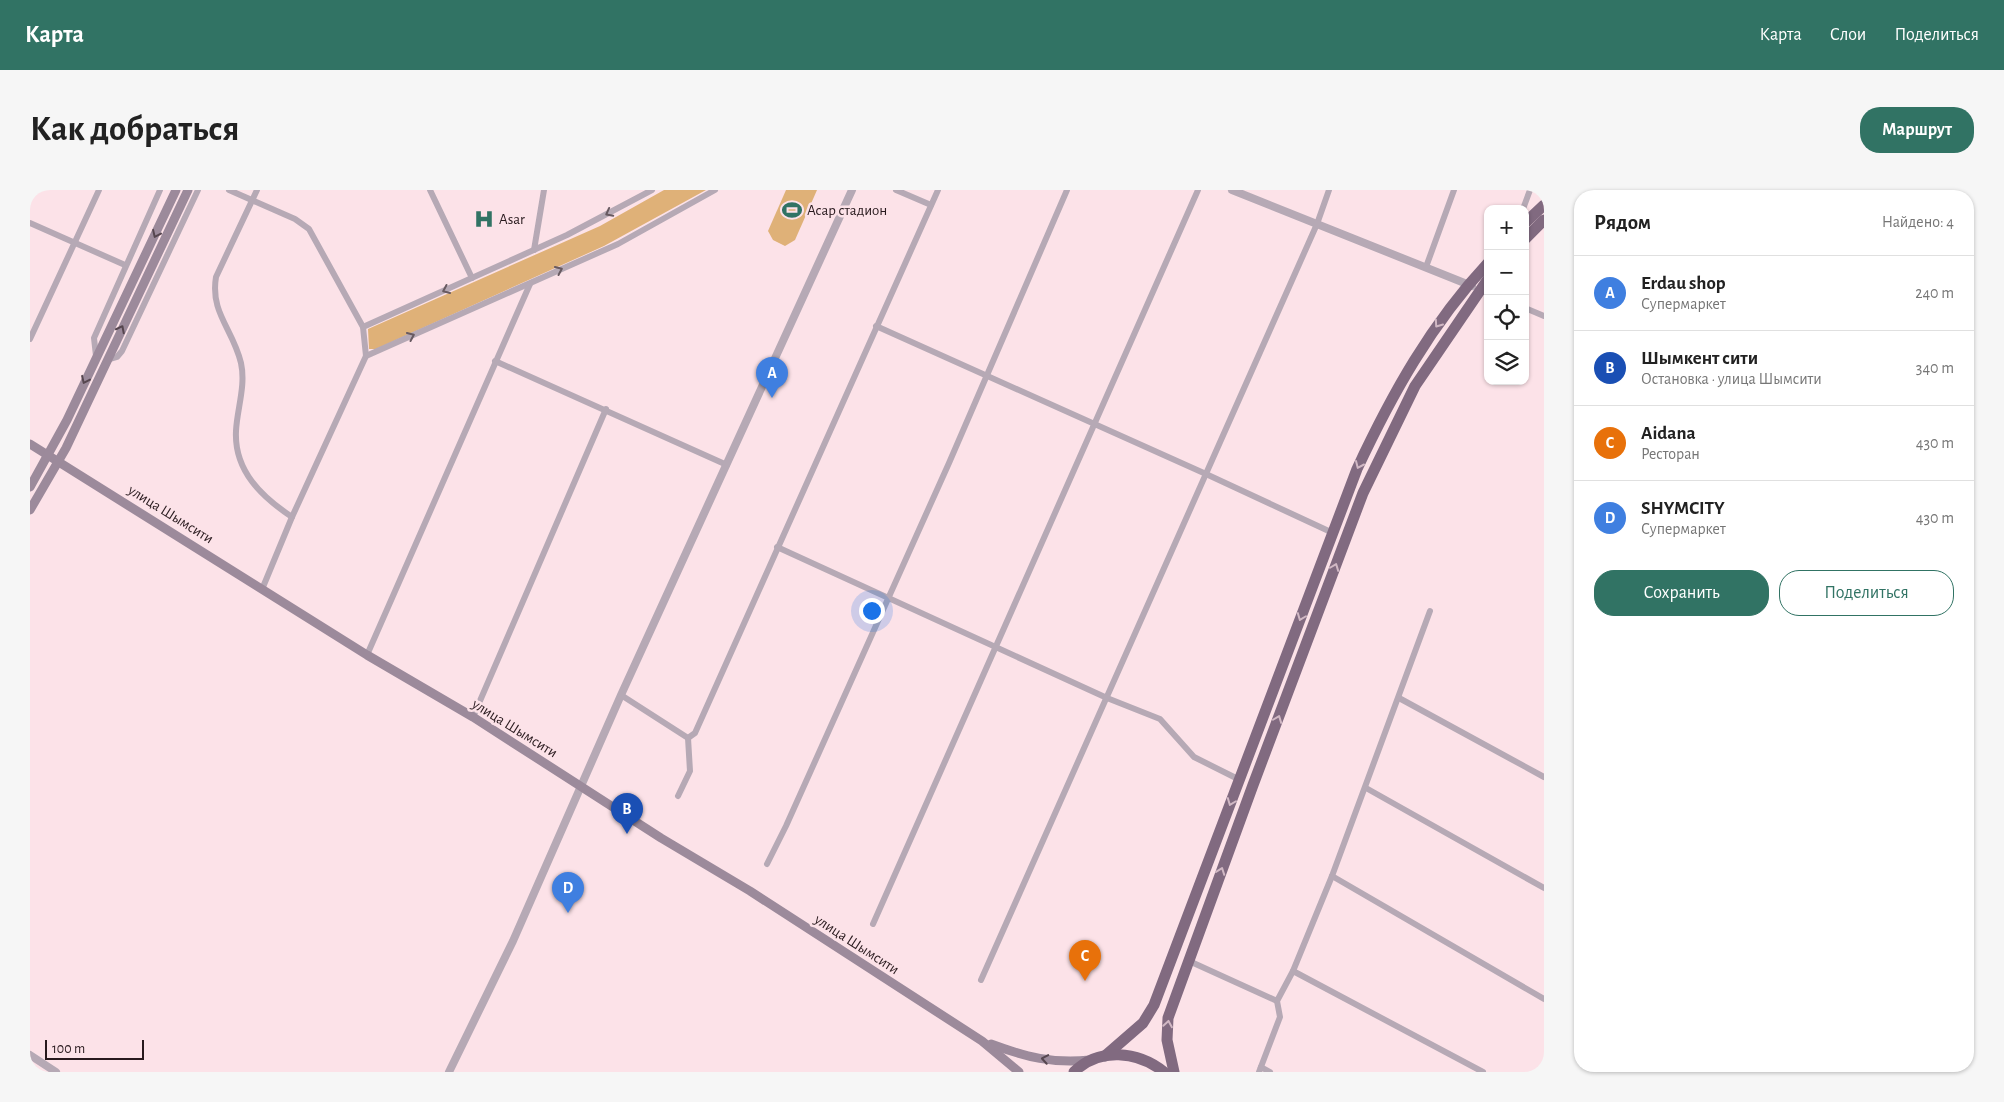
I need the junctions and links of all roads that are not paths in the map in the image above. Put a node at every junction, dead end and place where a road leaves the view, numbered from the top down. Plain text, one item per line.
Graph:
1 (99, 190) edge
2 (160, 190) edge
3 (176, 190) edge
4 (188, 190) edge
5 (198, 190) edge
6 (229, 190) edge
7 (257, 190) edge
8 (430, 190) edge
9 (544, 190) edge
10 (652, 190) edge
11 (715, 190) edge
12 (852, 190) edge
13 (896, 190) edge
14 (938, 190) edge
15 (1067, 190) edge
16 (1198, 190) edge
17 (1232, 190) edge
18 (1329, 190) edge
19 (1454, 190) edge
20 (1530, 190) edge
21 (252, 201) junction
22 (931, 205) junction
23 (1524, 205) edge
24 (1544, 205) edge
25 (1529, 219) edge
26 (1544, 220) edge
27 (30, 223) edge
28 (1317, 224) junction
29 (1529, 235) edge
30 (76, 244) junction
31 (534, 250) junction
32 (125, 265) junction
33 (1426, 267) junction
34 (1484, 267) edge
35 (472, 278) junction
36 (530, 284) junction
37 (1468, 285) junction
38 (1484, 290) edge
39 (1529, 310) edge
40 (1544, 316) edge
41 (363, 326) junction
42 (876, 326) junction
43 (30, 339) edge
44 (96, 356) junction
45 (366, 356) junction
46 (106, 360) junction
47 (495, 361) junction
48 (987, 377) junction
49 (606, 409) junction
50 (1095, 424) junction
51 (30, 444) edge
52 (49, 455) junction
53 (59, 461) junction
54 (727, 465) junction
55 (1206, 474) junction
56 (30, 487) edge
57 (30, 510) edge
58 (292, 517) junction
59 (1333, 534) junction
60 (777, 547) junction
61 (262, 588) junction
62 (888, 597) junction
63 (1430, 611) dead end
64 (996, 647) junction
65 (368, 655) junction
66 (621, 695) junction
67 (1107, 698) junction
68 (1399, 698) junction
69 (473, 717) junction
70 (688, 738) junction
71 (1544, 777) edge
72 (1240, 780) junction
73 (581, 786) junction
74 (1366, 788) junction
75 (678, 796) dead end
76 (766, 864) dead end
77 (1332, 876) junction
78 (1544, 888) edge
79 (873, 924) dead end
80 (1189, 961) junction
81 (1293, 971) junction
82 (981, 980) dead end
83 (1544, 999) edge
84 (1277, 1001) junction
85 (982, 1040) junction
86 (30, 1055) edge
87 (1105, 1056) junction
88 (1093, 1060) junction
89 (1260, 1070) edge
90 (56, 1072) edge
91 (449, 1072) edge
92 (1019, 1072) edge
93 (1074, 1072) edge
94 (1164, 1072) edge
95 (1174, 1072) edge
96 (1270, 1072) edge
97 (1483, 1072) edge

1 - 30 street
2 - 32 street
3 -> 44 main road
46 -> 4 main road
5 - 46 street
6 - 21 street
7 - 21 street
8 - 35 street
9 - 31 street
10 -> 31 street
36 -> 11 street
12 - 54 street
13 - 22 street
14 - 22 street
15 - 48 street
16 - 50 street
17 - 28 street
18 - 28 street
19 - 33 street
20 - 23 street
21 - 41 street
21 - 58 street
22 - 42 street
24 - 25 highway
26 - 29 highway
27 - 30 street
28 - 33 street
28 - 55 street
30 - 32 street
30 - 43 street
31 - 35 street
32 - 44 street
33 - 37 street
34 - 37 highway
35 -> 41 street
45 -> 36 street
36 - 47 street
37 - 38 street
37 -> 59 highway
80 -> 38 highway
39 - 40 street
41 - 45 street
42 - 48 street
42 - 60 street
44 -> 52 main road
45 - 58 street
46 - 53 main road
47 - 49 street
47 - 65 street
48 - 50 street
48 - 62 street
49 - 54 street
49 - 69 street
50 - 55 street
50 - 64 street
51 - 52 main road, улица Шымсити
52 - 53 main road, улица Шымсити
52 - 56 main road
53 - 57 main road
53 - 61 main road, улица Шымсити
54 - 66 street
55 - 59 street
55 - 67 street
58 - 61 street
59 -> 72 highway
60 - 62 street
60 - 70 street
61 - 65 main road, улица Шымсити
62 - 64 street
62 - 76 street
63 - 68 street
64 - 67 street
64 - 79 street
65 - 69 main road, улица Шымсити
66 - 70 street
66 - 73 street
67 - 72 street
67 - 82 street
68 - 71 street
68 - 74 street
69 - 73 main road, улица Шымсити
70 - 75 street
72 -> 87 highway
73 - 85 main road, улица Шымсити
73 - 91 street
74 - 77 street
74 - 78 street
77 - 81 street
77 - 83 street
80 - 84 street
95 -> 80 highway
81 - 84 street
81 - 97 street
84 - 89 street
88 -> 85 main road, улица Шымсити
85 - 92 main road, улица Шымсити
86 - 90 street
87 - 88 highway
87 - 94 highway
88 - 93 highway
89 - 96 street

